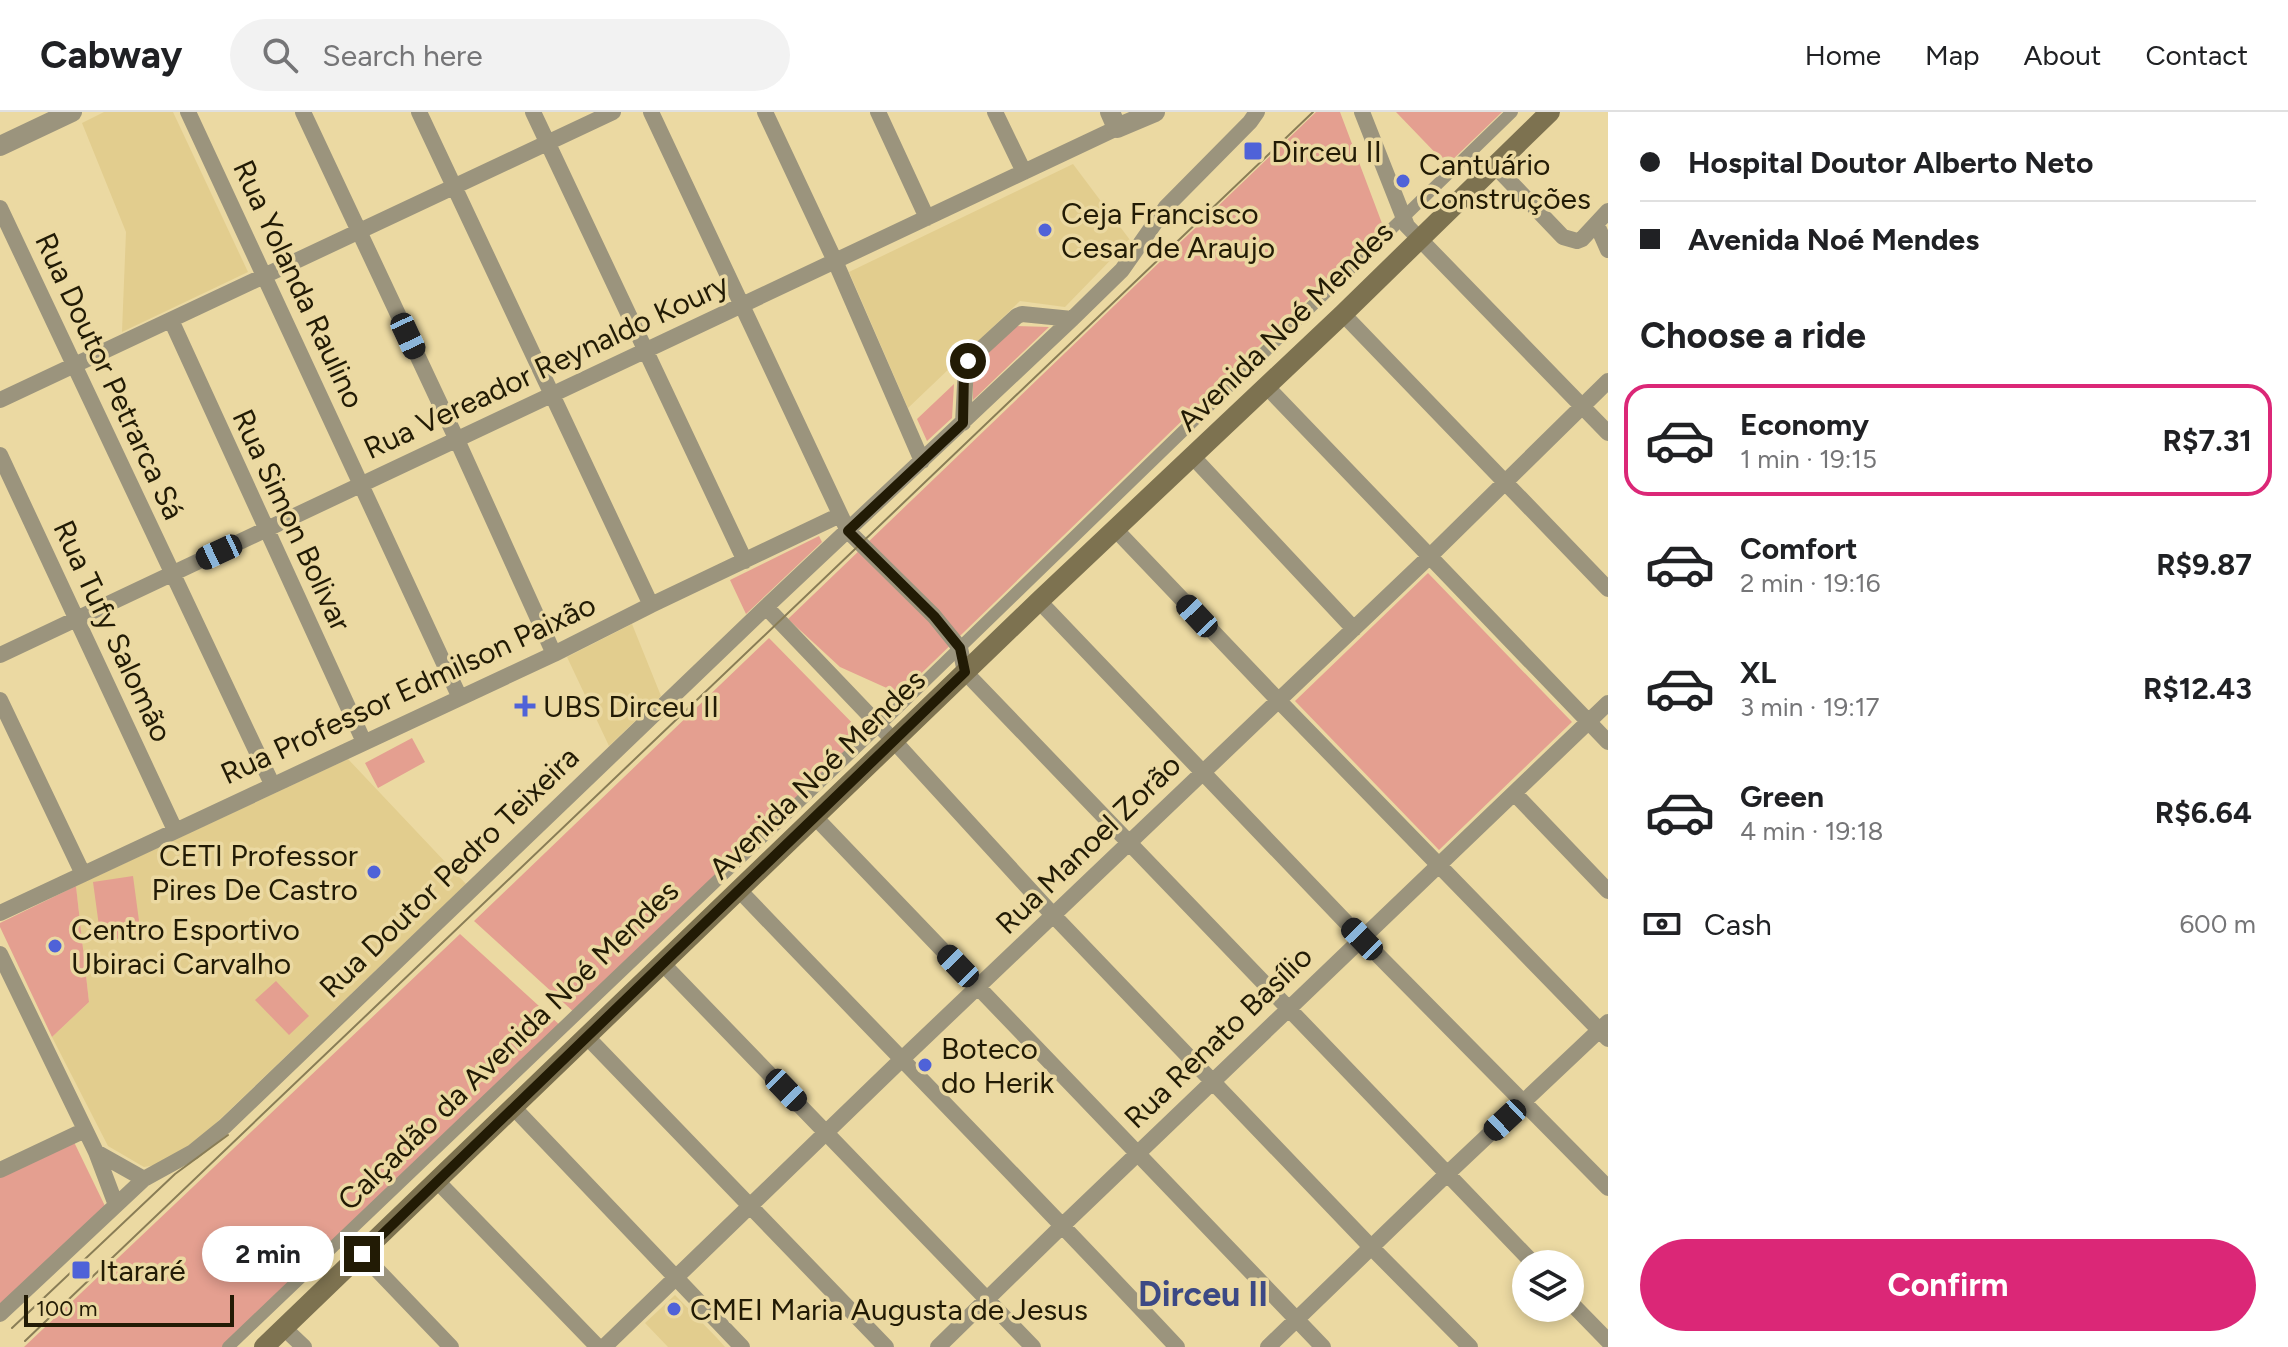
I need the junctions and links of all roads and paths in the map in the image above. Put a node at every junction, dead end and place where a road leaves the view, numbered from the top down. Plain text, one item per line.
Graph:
1 (72, 112) edge
2 (188, 112) edge
3 (303, 112) edge
4 (419, 112) edge
5 (533, 112) edge
6 (613, 112) edge
7 (651, 112) edge
8 (765, 112) edge
9 (878, 112) edge
10 (995, 112) edge
11 (1257, 112) edge
12 (1362, 112) edge
13 (1512, 112) edge
14 (1550, 112) edge
15 (1148, 113) edge
16 (1113, 120) edge
17 (548, 143) junction
18 (0, 146) edge
19 (1494, 165) junction
20 (1024, 172) junction
21 (454, 186) junction
22 (0, 208) edge
23 (1608, 211) edge
24 (927, 218) junction
25 (1404, 219) junction
26 (1597, 225) junction
27 (359, 232) junction
28 (1420, 239) junction
29 (1608, 250) edge
30 (835, 261) junction
31 (264, 276) junction
32 (742, 305) junction
33 (1343, 314) junction
34 (1072, 319) junction
35 (171, 320) junction
36 (646, 351) junction
37 (74, 366) junction
38 (1608, 381) edge
39 (1267, 387) junction
40 (552, 395) junction
41 (0, 400) edge
42 (1582, 407) junction
43 (963, 423) junction
44 (1608, 433) edge
45 (457, 440) junction
46 (0, 455) edge
47 (1193, 457) junction
48 (922, 461) junction
49 (1506, 482) junction
50 (362, 485) junction
51 (844, 523) junction
52 (265, 530) junction
53 (1116, 530) junction
54 (1430, 556) junction
55 (745, 561) junction
56 (172, 574) junction
57 (1608, 589) edge
58 (1039, 601) junction
59 (651, 605) junction
60 (766, 607) junction
61 (76, 620) junction
62 (1354, 629) junction
63 (960, 648) junction
64 (554, 654) junction
65 (0, 655) edge
66 (965, 672) junction
67 (460, 698) junction
68 (0, 700) edge
69 (1279, 701) junction
70 (1608, 703) edge
71 (1588, 722) junction
72 (879, 726) junction
73 (894, 741) junction
74 (364, 742) junction
75 (1608, 742) edge
76 (1202, 774) junction
77 (272, 784) junction
78 (1514, 793) junction
79 (815, 817) junction
80 (175, 830) junction
81 (1130, 843) junction
82 (1439, 865) junction
83 (83, 874) junction
84 (739, 890) junction
85 (1608, 891) edge
86 (0, 913) edge
87 (1053, 915) junction
88 (1362, 939) junction
89 (0, 954) edge
90 (663, 964) junction
91 (979, 987) junction
92 (1290, 1008) junction
93 (1605, 1031) edge
94 (588, 1038) junction
95 (901, 1060) junction
96 (1213, 1081) junction
97 (1524, 1102) junction
98 (514, 1108) junction
99 (85, 1130) junction
100 (828, 1132) junction
101 (96, 1152) junction
102 (1137, 1153) junction
103 (0, 1170) edge
104 (1447, 1174) junction
105 (144, 1179) junction
106 (438, 1182) junction
107 (1608, 1188) edge
108 (116, 1205) junction
109 (751, 1206) junction
110 (1063, 1225) junction
111 (1371, 1247) junction
112 (1520, 1250) edge
113 (362, 1254) junction
114 (676, 1278) junction
115 (987, 1299) junction
116 (0, 1314) edge
117 (1584, 1316) edge
118 (1296, 1320) junction
119 (284, 1328) junction
120 (1608, 1340) edge
121 (228, 1347) edge
122 (264, 1347) edge
123 (304, 1347) edge
124 (451, 1347) edge
125 (598, 1347) edge
126 (604, 1347) edge
127 (742, 1347) edge
128 (886, 1347) edge
129 (938, 1347) edge
130 (1033, 1347) edge
131 (1177, 1347) edge
132 (1268, 1347) edge
133 (1323, 1347) edge
134 (1470, 1347) edge
135 (1600, 1347) edge

1 - 18 street
2 - 31 street, Rua Yolanda Raulino
3 - 27 street
4 - 21 street
5 - 17 street
6 - 17 street
7 - 32 street
8 - 30 street
9 - 24 street
10 - 20 street
11 - 34 street, Rua Doutor Pedro Teixeira
12 - 25 street
13 - 25 street, Calçadão da Avenida Noé Mendes
14 - 19 main road, Avenida Noé Mendes
15 - 16 street
16 - 20 street, Rua Vereador Reynaldo Koury
17 - 21 street
17 - 36 street
19 - 26 street
19 - 28 main road, Avenida Noé Mendes
20 - 24 street, Rua Vereador Reynaldo Koury
21 - 27 street
21 - 40 street
22 - 37 street, Rua Doutor Petrarca Sá
23 - 26 street
24 - 30 street, Rua Vereador Reynaldo Koury
25 - 28 street
25 - 63 street, Calçadão da Avenida Noé Mendes
26 - 29 street
27 - 31 street
27 - 45 street
28 - 33 main road, Avenida Noé Mendes
28 - 42 street
30 - 32 street, Rua Vereador Reynaldo Koury
30 - 48 street
31 - 35 street
31 - 50 street, Rua Yolanda Raulino
32 - 36 street, Rua Vereador Reynaldo Koury
32 - 51 street
33 - 39 main road, Avenida Noé Mendes
33 - 49 street
34 - 43 street, Rua Doutor Pedro Teixeira
34 - 43 street
35 - 37 street
35 - 52 street, Rua Simon Bolivar
36 - 40 street, Rua Vereador Reynaldo Koury
36 - 55 street
37 - 41 street
37 - 56 street, Rua Doutor Petrarca Sá
38 - 42 street, Rua Manoel Zorão
39 - 47 main road, Avenida Noé Mendes
39 - 54 street
40 - 45 street, Rua Vereador Reynaldo Koury
40 - 59 street
42 - 44 street
42 - 49 street, Rua Manoel Zorão
43 - 48 street, Rua Doutor Pedro Teixeira
45 - 50 street, Rua Vereador Reynaldo Koury
45 - 64 street
46 - 61 street, Rua Tufy Salomão
47 - 53 main road, Avenida Noé Mendes
47 - 62 street
48 - 51 street, Rua Doutor Pedro Teixeira
49 - 54 street, Rua Manoel Zorão
49 - 57 street
50 - 52 street, Rua Vereador Reynaldo Koury
50 - 67 street, Rua Yolanda Raulino
51 - 55 street, Rua Professor Edmilson Paixão
51 - 60 street, Rua Doutor Pedro Teixeira
51 - 63 street
52 - 56 street, Rua Vereador Reynaldo Koury
52 - 74 street, Rua Simon Bolivar
53 - 58 main road, Avenida Noé Mendes
53 - 69 street
54 - 62 street, Rua Manoel Zorão
54 - 71 street
55 - 59 street, Rua Professor Edmilson Paixão
56 - 61 street, Rua Vereador Reynaldo Koury
56 - 77 street, Rua Doutor Petrarca Sá
58 - 66 main road, Avenida Noé Mendes
58 - 76 street
59 - 64 street, Rua Professor Edmilson Paixão
60 - 72 street
60 - 105 street, Rua Doutor Pedro Teixeira
61 - 65 street, Rua Vereador Reynaldo Koury
61 - 80 street, Rua Tufy Salomão
62 - 69 street, Rua Manoel Zorão
63 - 66 street
63 - 72 street, Calçadão da Avenida Noé Mendes
64 - 67 street, Rua Professor Edmilson Paixão
66 - 73 main road, Avenida Noé Mendes
66 - 81 street
67 - 74 street, Rua Professor Edmilson Paixão
68 - 83 street
69 - 76 street, Rua Manoel Zorão
69 - 82 street
70 - 71 street, Rua Renato Basílio
71 - 75 street
71 - 78 street, Rua Renato Basílio
72 - 73 street
72 - 121 street, Calçadão da Avenida Noé Mendes
73 - 79 main road, Avenida Noé Mendes
73 - 87 street
74 - 77 street, Rua Professor Edmilson Paixão
76 - 81 street, Rua Manoel Zorão
76 - 88 street
77 - 80 street, Rua Professor Edmilson Paixão
78 - 82 street, Rua Renato Basílio
78 - 85 street
79 - 84 main road, Avenida Noé Mendes
79 - 91 street
80 - 83 street, Rua Professor Edmilson Paixão
81 - 87 street, Rua Manoel Zorão
81 - 92 street
82 - 88 street, Rua Renato Basílio
82 - 93 street
83 - 86 street, Rua Professor Edmilson Paixão
84 - 90 main road, Avenida Noé Mendes
84 - 95 street
87 - 91 street, Rua Manoel Zorão
87 - 96 street
88 - 92 street, Rua Renato Basílio
88 - 97 street
89 - 99 street
90 - 94 main road, Avenida Noé Mendes
90 - 100 street
91 - 95 street, Rua Manoel Zorão
91 - 102 street
92 - 96 street, Rua Renato Basílio
92 - 104 street
93 - 97 street
94 - 98 main road, Avenida Noé Mendes
94 - 109 street
95 - 100 street, Rua Manoel Zorão
95 - 110 street
96 - 102 street, Rua Renato Basílio
96 - 111 street
97 - 104 street
97 - 107 street
98 - 106 main road, Avenida Noé Mendes
98 - 114 street
99 - 101 street
99 - 103 street
100 - 109 street, Rua Manoel Zorão
100 - 115 street
101 - 105 street
101 - 108 street
102 - 110 street, Rua Renato Basílio
102 - 118 street
104 - 111 street
104 - 112 street
105 - 108 street, Rua Doutor Pedro Teixeira
106 - 113 main road, Avenida Noé Mendes
106 - 125 street
108 - 116 street, Rua Doutor Pedro Teixeira
109 - 114 street, Rua Manoel Zorão
109 - 128 street
110 - 115 street, Rua Renato Basílio
110 - 131 street
111 - 118 street
111 - 134 street
113 - 119 main road, Avenida Noé Mendes
113 - 124 street
114 - 126 street, Rua Manoel Zorão
114 - 127 street
115 - 129 street, Rua Renato Basílio
115 - 130 street
117 - 120 street
118 - 132 street
118 - 133 street
119 - 122 main road, Avenida Noé Mendes
119 - 123 street
120 - 135 street

